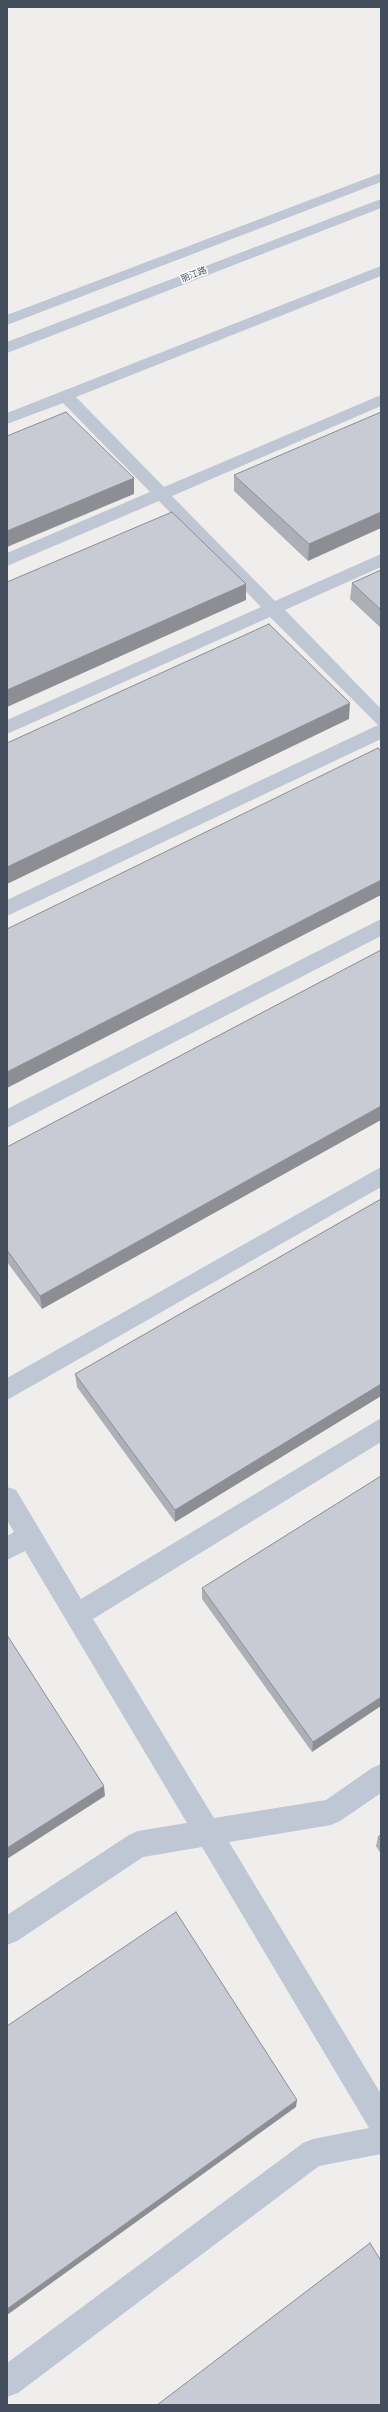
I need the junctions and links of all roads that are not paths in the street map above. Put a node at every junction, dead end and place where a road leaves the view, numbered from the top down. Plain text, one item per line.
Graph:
1 (381, 177) edge
2 (381, 203) edge
3 (381, 271) edge
4 (7, 320) edge
5 (7, 348) edge
6 (66, 396) junction
7 (381, 400) edge
8 (7, 419) edge
9 (161, 494) junction
10 (7, 560) edge
11 (381, 560) edge
12 (272, 609) junction
13 (381, 720) edge
14 (7, 728) edge
15 (381, 731) edge
16 (7, 909) edge
17 (381, 927) edge
18 (7, 1119) edge
19 (381, 1176) edge
20 (7, 1390) edge
21 (381, 1429) edge
22 (7, 1498) edge
23 (30, 1535) junction
24 (7, 1549) edge
25 (77, 1615) junction
26 (381, 1778) edge
27 (208, 1832) junction
28 (7, 1931) edge
29 (381, 2122) edge
30 (381, 2140) edge
31 (7, 2382) edge

1 - 4 street
2 - 5 street, 丽江路
3 - 6 street
6 - 8 street
6 - 9 street
7 - 9 street
9 - 10 street
9 - 12 street
11 - 12 street
12 - 13 street
12 - 14 street
15 - 16 street
17 - 18 street
19 - 20 street
21 - 25 street
22 - 23 street
23 - 24 street
23 - 25 street
25 - 27 street
26 - 27 street
27 - 28 street
27 - 29 street
30 - 31 street

